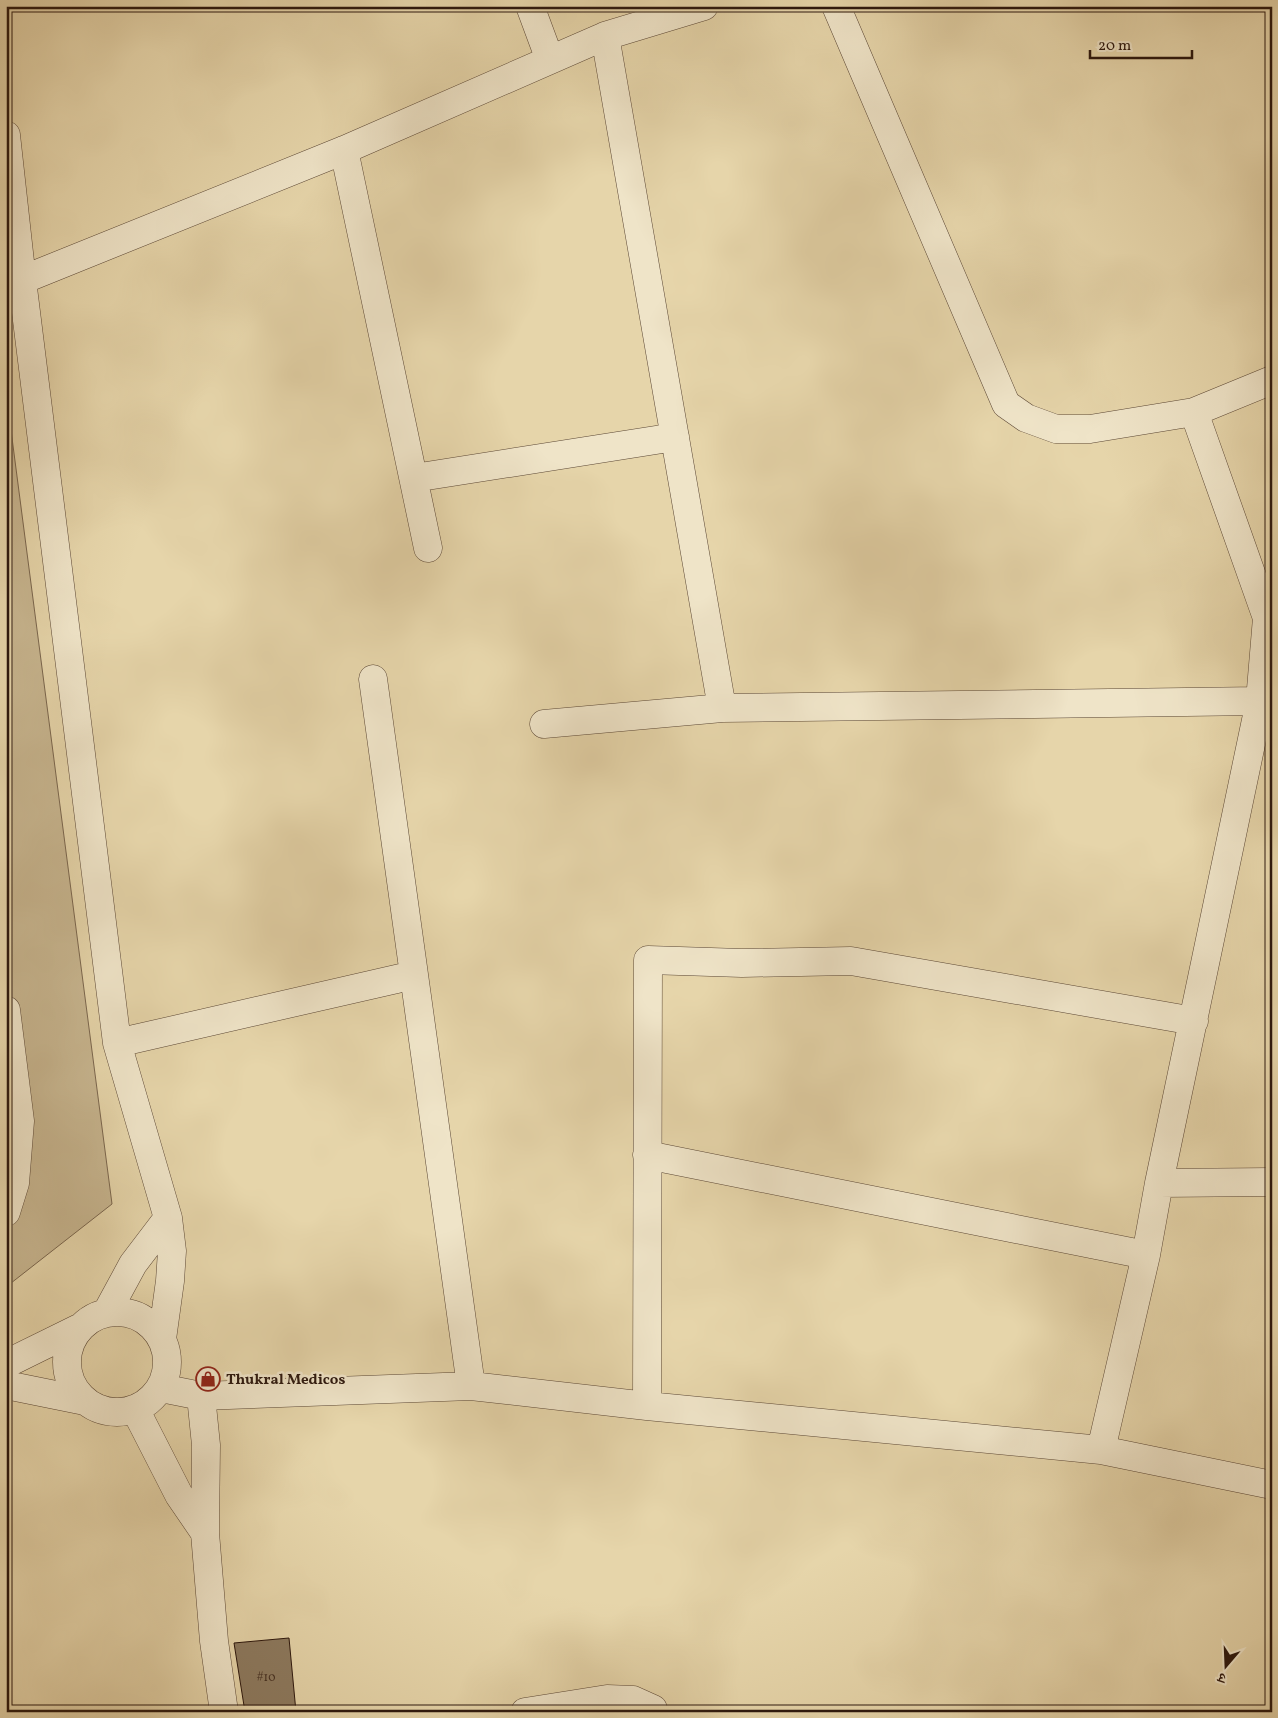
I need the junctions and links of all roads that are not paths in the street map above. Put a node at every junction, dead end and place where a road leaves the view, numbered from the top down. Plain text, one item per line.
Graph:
1 (530, 6) edge
2 (704, 6) edge
3 (836, 6) edge
4 (605, 36) junction
5 (550, 60) junction
6 (6, 135) edge
7 (344, 150) junction
8 (22, 280) junction
9 (1272, 380) edge
10 (1194, 412) junction
11 (675, 436) junction
12 (414, 478) junction
13 (428, 548) dead end
14 (373, 678) dead end
15 (1266, 699) edge
16 (722, 708) junction
17 (544, 724) dead end
18 (414, 975) junction
19 (6, 1010) edge
20 (1194, 1021) junction
21 (117, 1043) junction
22 (647, 1156) junction
23 (1272, 1182) edge
24 (1160, 1183) junction
25 (6, 1212) edge
26 (168, 1218) junction
27 (1146, 1255) junction
28 (107, 1312) junction
29 (79, 1328) junction
30 (162, 1338) junction
31 (6, 1364) edge
32 (6, 1385) edge
33 (471, 1386) junction
34 (161, 1388) junction
35 (201, 1396) junction
36 (85, 1401) junction
37 (647, 1406) junction
38 (134, 1409) junction
39 (1101, 1450) junction
40 (1272, 1485) edge
41 (205, 1533) junction
42 (224, 1712) edge
43 (525, 1712) edge
44 (654, 1712) edge

1 - 5 street
2 - 4 street
3 - 10 street
4 - 5 street
4 - 11 street
5 - 7 street
6 - 8 street
7 - 8 street
7 - 12 street
8 - 21 street
9 - 10 street
10 - 15 street
11 - 12 street
11 - 16 street
12 - 13 street
14 - 18 street
15 - 16 street
15 - 20 street
16 - 17 street
18 - 21 street
18 - 33 street
19 - 25 street
20 - 22 street
20 - 24 street
21 - 26 street
22 - 27 street
22 - 37 street
23 - 24 street
24 - 27 street
26 - 28 street
26 - 30 street
27 - 39 street
28 - 29 street
28 - 30 street
29 - 31 street
29 - 36 street
30 - 34 street
32 - 36 street
33 - 35 street
33 - 37 street
34 - 35 street
34 - 38 street
35 - 41 street
36 - 38 street
37 - 39 street
38 - 41 street
39 - 40 street
41 - 42 street
43 - 44 street

